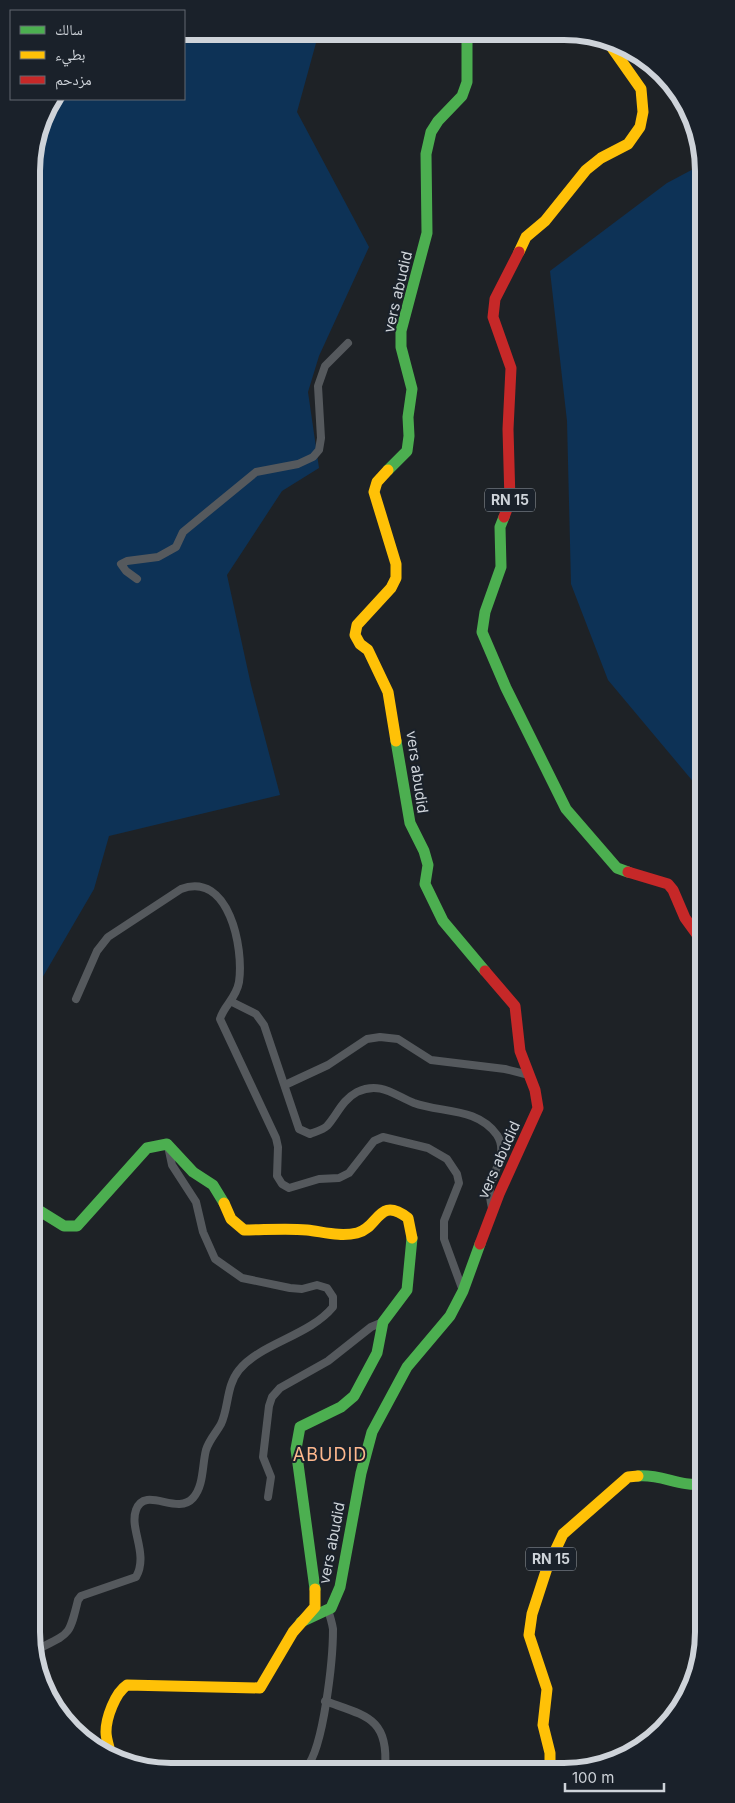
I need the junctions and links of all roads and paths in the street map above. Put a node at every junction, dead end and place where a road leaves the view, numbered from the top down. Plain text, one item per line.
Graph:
1 (468, 40) edge
2 (614, 50) edge
3 (348, 343) dead end
4 (137, 579) dead end
5 (695, 932) edge
6 (76, 998) dead end
7 (232, 1002) junction
8 (529, 1075) junction
9 (285, 1085) junction
10 (167, 1144) junction
11 (40, 1211) edge
12 (492, 1212) junction
13 (463, 1291) junction
14 (383, 1322) junction
15 (695, 1485) edge
16 (268, 1497) dead end
17 (328, 1610) junction
18 (301, 1622) junction
19 (41, 1648) edge
20 (325, 1701) junction
21 (109, 1747) edge
22 (310, 1763) edge
23 (386, 1763) edge
24 (551, 1763) edge

1 - 8 street, vers abudid
2 - 5 street, RN 15
3 - 4 street
6 - 7 street
7 - 9 street
7 - 13 street
8 - 9 street
8 - 12 street, vers abudid
9 - 12 street
10 - 11 street
10 - 14 street
10 - 19 street
12 - 13 street, vers abudid
13 - 17 street, vers abudid
14 - 16 street
14 - 18 street
15 - 24 street, RN 15
17 - 18 street
17 - 20 street
18 - 21 street
20 - 22 street
20 - 23 street

